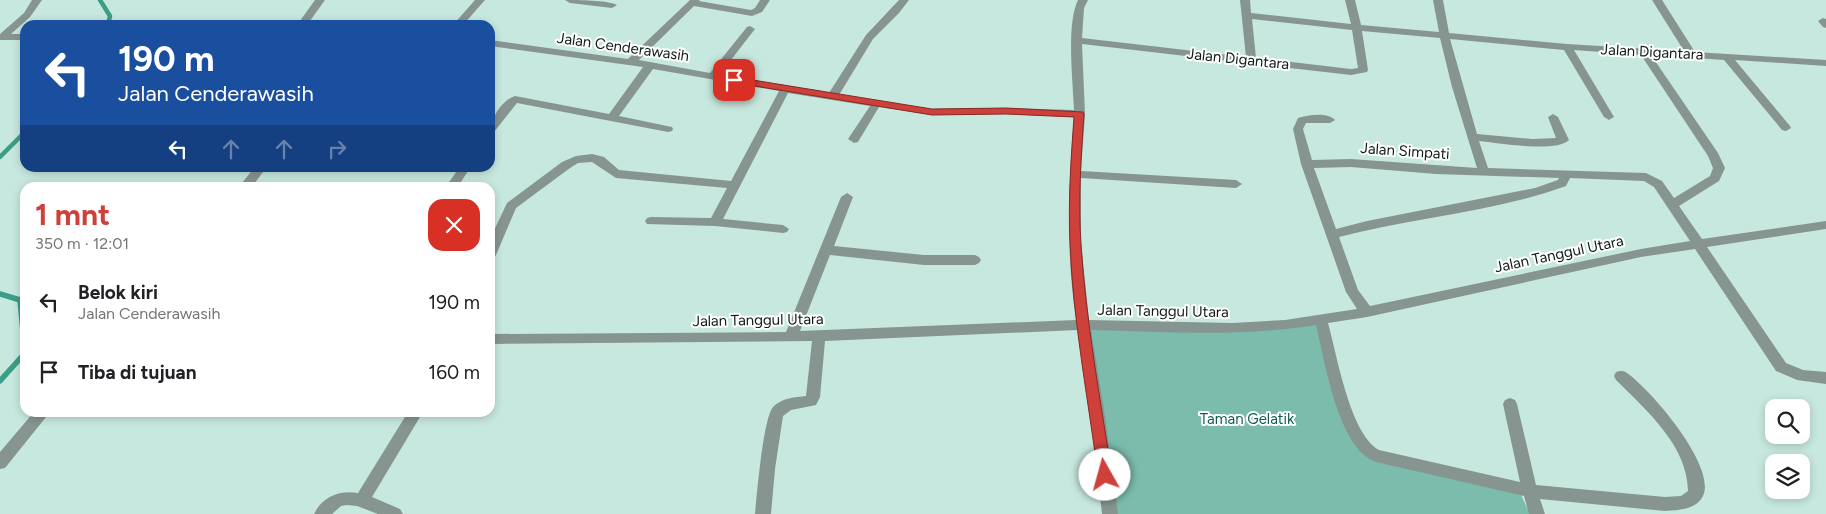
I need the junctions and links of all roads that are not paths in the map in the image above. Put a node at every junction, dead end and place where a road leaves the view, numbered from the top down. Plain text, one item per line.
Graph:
1 (37, 0) edge
2 (320, 0) edge
3 (480, 0) edge
4 (570, 0) edge
5 (766, 0) edge
6 (904, 0) edge
7 (1083, 0) edge
8 (1245, 0) edge
9 (1350, 0) edge
10 (1438, 0) edge
11 (1657, 0) edge
12 (694, 2) edge
13 (612, 5) dead end
14 (1246, 15) junction
15 (21, 20) edge
16 (306, 20) edge
17 (462, 20) edge
18 (20, 21) edge
19 (1357, 28) junction
20 (750, 29) dead end
21 (1444, 35) junction
22 (1, 37) edge
23 (20, 37) edge
24 (1077, 40) junction
25 (495, 44) edge
26 (1567, 47) junction
27 (1644, 52) junction
28 (1691, 54) junction
29 (1726, 56) junction
30 (1252, 61) junction
31 (631, 62) junction
32 (1826, 63) edge
33 (650, 65) junction
34 (713, 76) junction
35 (785, 89) junction
36 (832, 97) junction
37 (876, 104) junction
38 (1080, 114) junction
39 (1553, 117) dead end
40 (1609, 117) dead end
41 (612, 118) junction
42 (1330, 120) dead end
43 (495, 123) edge
44 (1786, 128) dead end
45 (668, 129) dead end
46 (1472, 137) junction
47 (854, 139) dead end
48 (1307, 164) junction
49 (257, 172) edge
50 (1484, 172) junction
51 (1075, 174) junction
52 (1566, 175) junction
53 (249, 182) edge
54 (1236, 184) dead end
55 (733, 185) junction
56 (847, 197) dead end
57 (1672, 205) junction
58 (651, 221) dead end
59 (714, 222) junction
60 (1826, 225) edge
61 (783, 229) dead end
62 (1332, 234) junction
63 (495, 242) edge
64 (1699, 244) junction
65 (826, 250) junction
66 (974, 260) dead end
67 (1365, 309) junction
68 (1083, 319) junction
69 (1321, 320) junction
70 (818, 336) junction
71 (791, 337) junction
72 (495, 339) edge
73 (1621, 376) dead end
74 (1826, 378) edge
75 (1510, 404) dead end
76 (39, 417) edge
77 (413, 417) edge
78 (0, 463) edge
79 (1530, 491) junction
80 (362, 499) junction
81 (322, 514) edge
82 (395, 514) edge
83 (763, 514) edge
84 (1110, 514) edge
85 (1536, 514) edge

1 - 15 street
2 - 16 street
3 - 17 street
4 - 13 street
5 - 12 street
6 - 36 street
7 - 24 street
8 - 14 street
9 - 19 street
10 - 21 street
11 - 28 street
12 - 31 street
14 - 19 street
14 - 30 street
18 - 22 street
19 - 21 street, Jalan Digantara
19 - 30 street, Jalan Digantara
20 - 34 street
21 - 26 street, Jalan Digantara
21 - 46 street
22 - 23 street
24 - 30 street, Jalan Digantara
24 - 38 street
25 - 31 street, Jalan Cenderawasih
26 - 27 street, Jalan Digantara
26 - 40 street
27 - 28 street, Jalan Digantara
27 - 57 street
28 - 29 street, Jalan Digantara
29 - 32 street, Jalan Digantara
29 - 44 street
31 - 33 street, Jalan Cenderawasih
33 - 34 street, Jalan Cenderawasih
33 - 41 street
34 - 35 street, Jalan Cenderawasih
35 - 36 street, Jalan Cenderawasih
35 - 55 street
36 - 37 street, Jalan Cenderawasih
37 - 38 street, Jalan Cenderawasih
37 - 47 street
38 - 51 street
39 - 46 street
41 - 43 street
41 - 45 street
42 - 48 street
46 - 50 street
48 - 50 street, Jalan Simpati
48 - 62 street
49 - 53 street
50 - 52 street, Jalan Simpati
51 - 54 street
51 - 68 street
52 - 57 street, Jalan Simpati
52 - 62 street
55 - 59 street
55 - 63 street
56 - 65 street
57 - 64 street, Jalan Simpati
58 - 59 street
59 - 61 street
60 - 64 street, Jalan Tanggul Utara
62 - 67 street
64 - 67 street, Jalan Tanggul Utara
64 - 74 street, Jalan Simpati
65 - 66 street
65 - 71 street
67 - 69 street, Jalan Tanggul Utara
68 - 69 street, Jalan Tanggul Utara
68 - 70 street, Jalan Tanggul Utara
68 - 84 street
69 - 79 street
70 - 71 street, Jalan Tanggul Utara
70 - 83 street
71 - 72 street, Jalan Tanggul Utara
73 - 79 street
75 - 79 street
76 - 78 street
77 - 80 street
79 - 85 street
80 - 81 street
80 - 82 street

